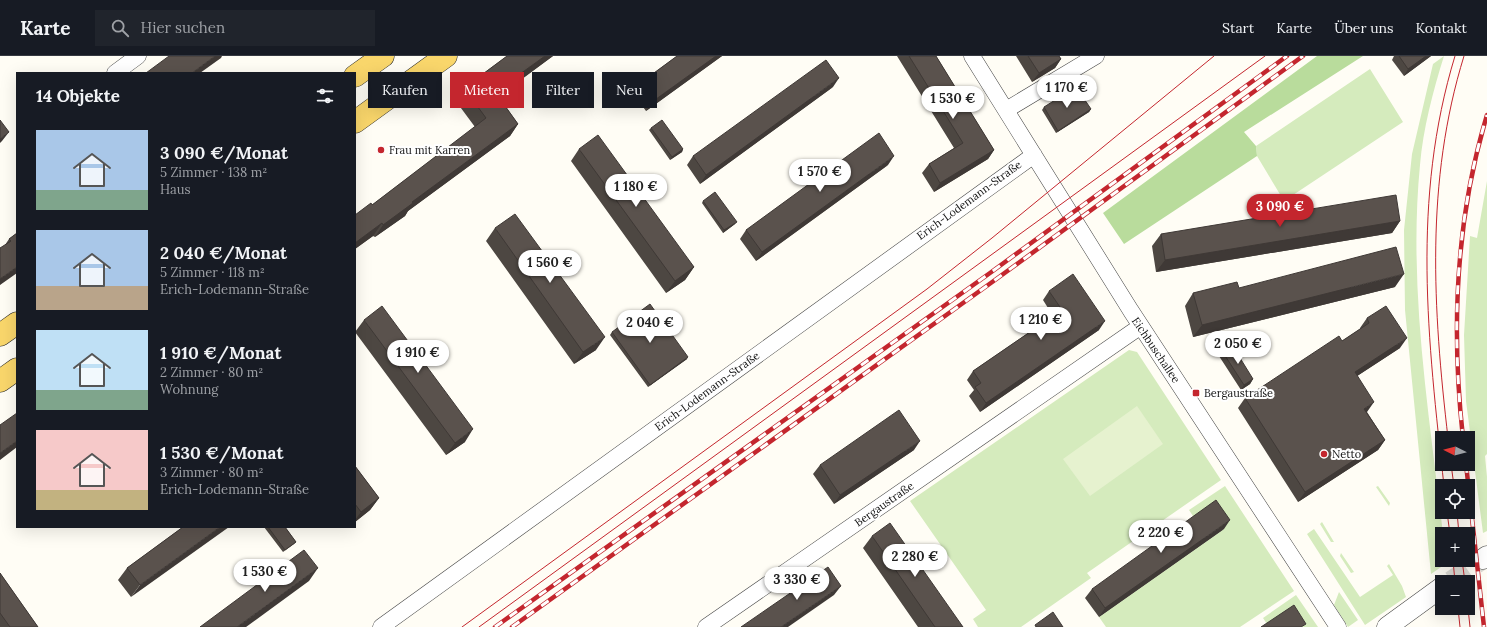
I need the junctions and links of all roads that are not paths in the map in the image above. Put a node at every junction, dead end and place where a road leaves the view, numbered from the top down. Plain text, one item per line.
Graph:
1 (138, 56) edge
2 (383, 56) edge
3 (446, 56) edge
4 (972, 56) edge
5 (1096, 56) edge
6 (116, 72) edge
7 (356, 75) edge
8 (1006, 110) junction
9 (356, 121) edge
10 (1034, 155) junction
11 (16, 324) edge
12 (1141, 326) junction
13 (0, 335) edge
14 (16, 370) edge
15 (0, 381) edge
16 (1435, 593) edge
17 (381, 627) edge
18 (706, 627) edge
19 (1338, 627) edge
20 (1387, 627) edge

1 - 6 street
2 - 7 main road
3 - 9 main road
4 - 8 street, Eichbuschallee
5 - 8 street
8 - 10 street, Eichbuschallee
10 - 12 street, Eichbuschallee
10 - 17 street, Erich-Lodemann-Straße
11 - 13 main road
12 - 18 street, Bergaustraße
12 - 19 street, Eichbuschallee
14 - 15 main road
16 - 20 street

